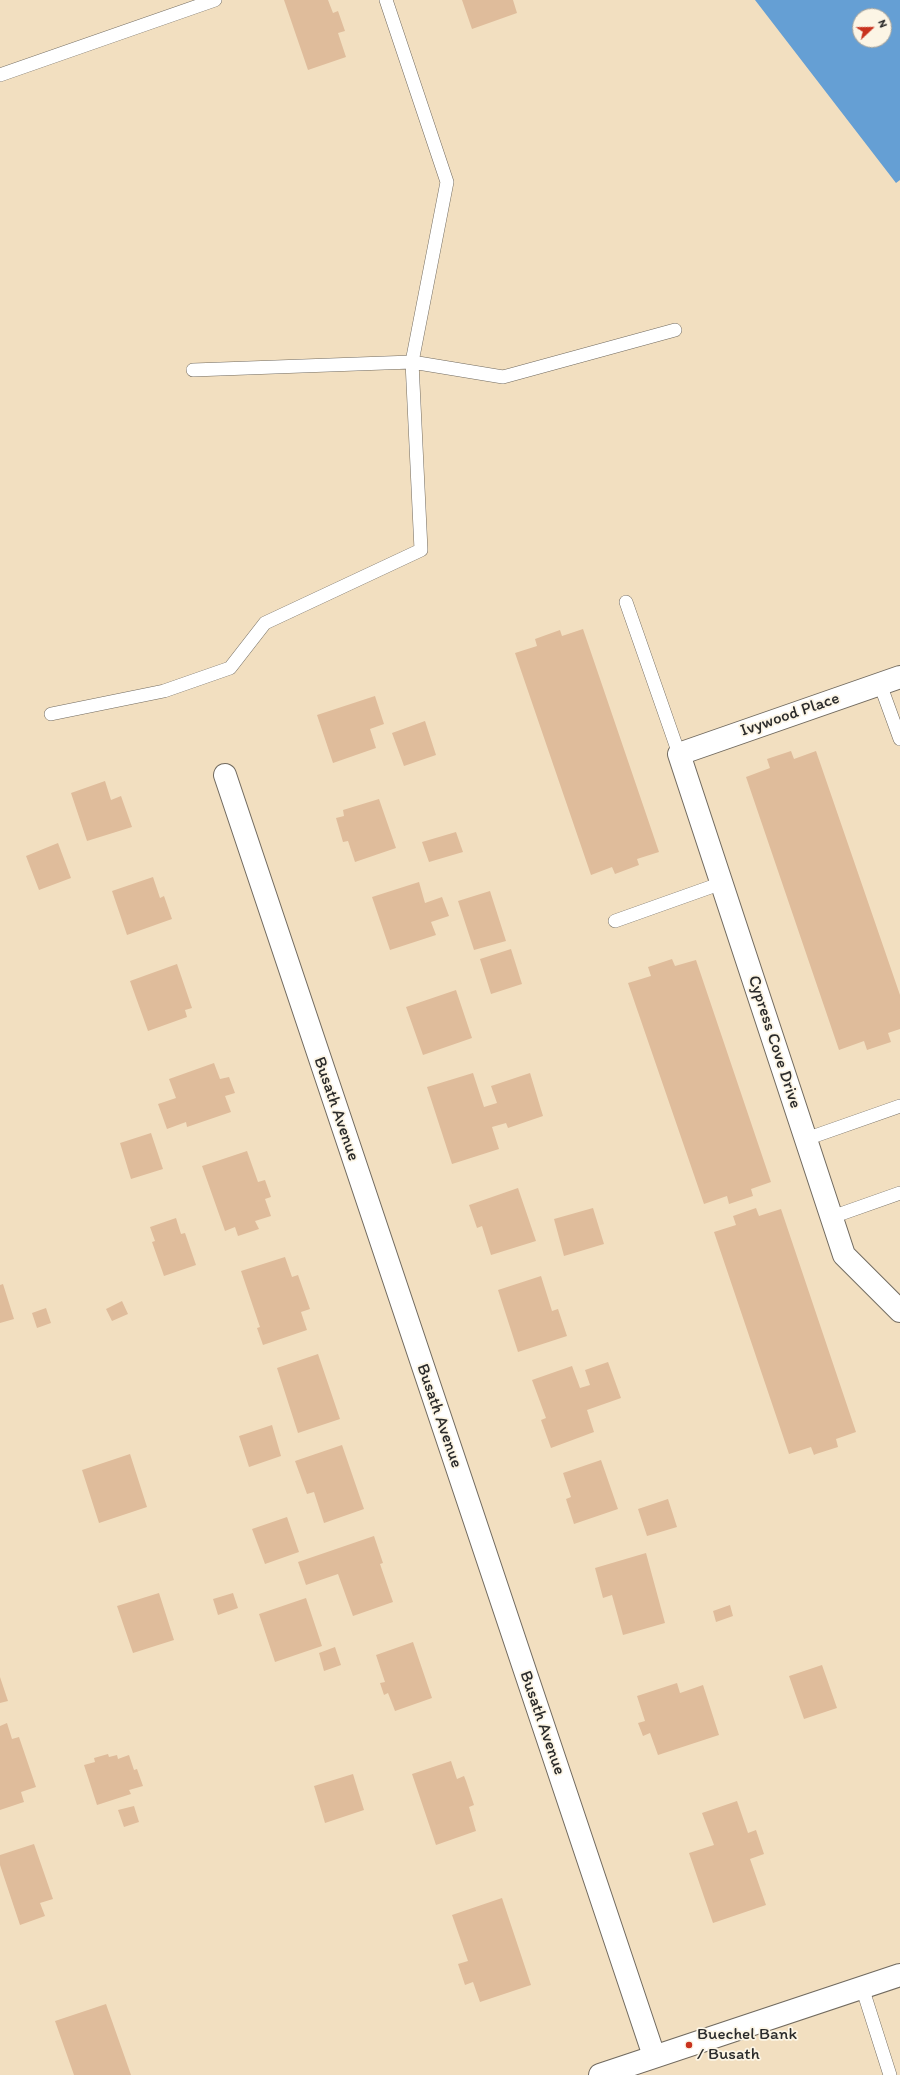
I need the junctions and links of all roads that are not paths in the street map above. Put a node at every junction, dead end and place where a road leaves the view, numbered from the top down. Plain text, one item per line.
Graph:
1 (215, 0) edge
2 (386, 0) edge
3 (0, 75) edge
4 (675, 330) dead end
5 (412, 362) junction
6 (193, 370) dead end
7 (626, 602) dead end
8 (890, 680) edge
9 (50, 714) dead end
10 (900, 739) edge
11 (680, 754) junction
12 (224, 775) dead end
13 (722, 883) junction
14 (615, 920) dead end
15 (900, 1106) edge
16 (806, 1139) junction
17 (900, 1193) edge
18 (832, 1217) junction
19 (900, 1310) edge
20 (900, 1975) edge
21 (862, 1987) junction
22 (654, 2056) junction
23 (600, 2075) edge
24 (890, 2075) edge

1 - 3 lane
2 - 5 lane
4 - 5 lane
5 - 6 lane
5 - 9 lane
7 - 11 lane
8 - 10 lane
8 - 11 street, Ivywood Place
11 - 13 street, Cypress Cove Drive
12 - 22 street, Busath Avenue
13 - 14 lane
13 - 16 street, Cypress Cove Drive
15 - 16 lane
16 - 18 street, Cypress Cove Drive
17 - 18 lane
18 - 19 street, Cypress Cove Drive
20 - 21 street
21 - 22 street
21 - 24 lane
22 - 23 street

